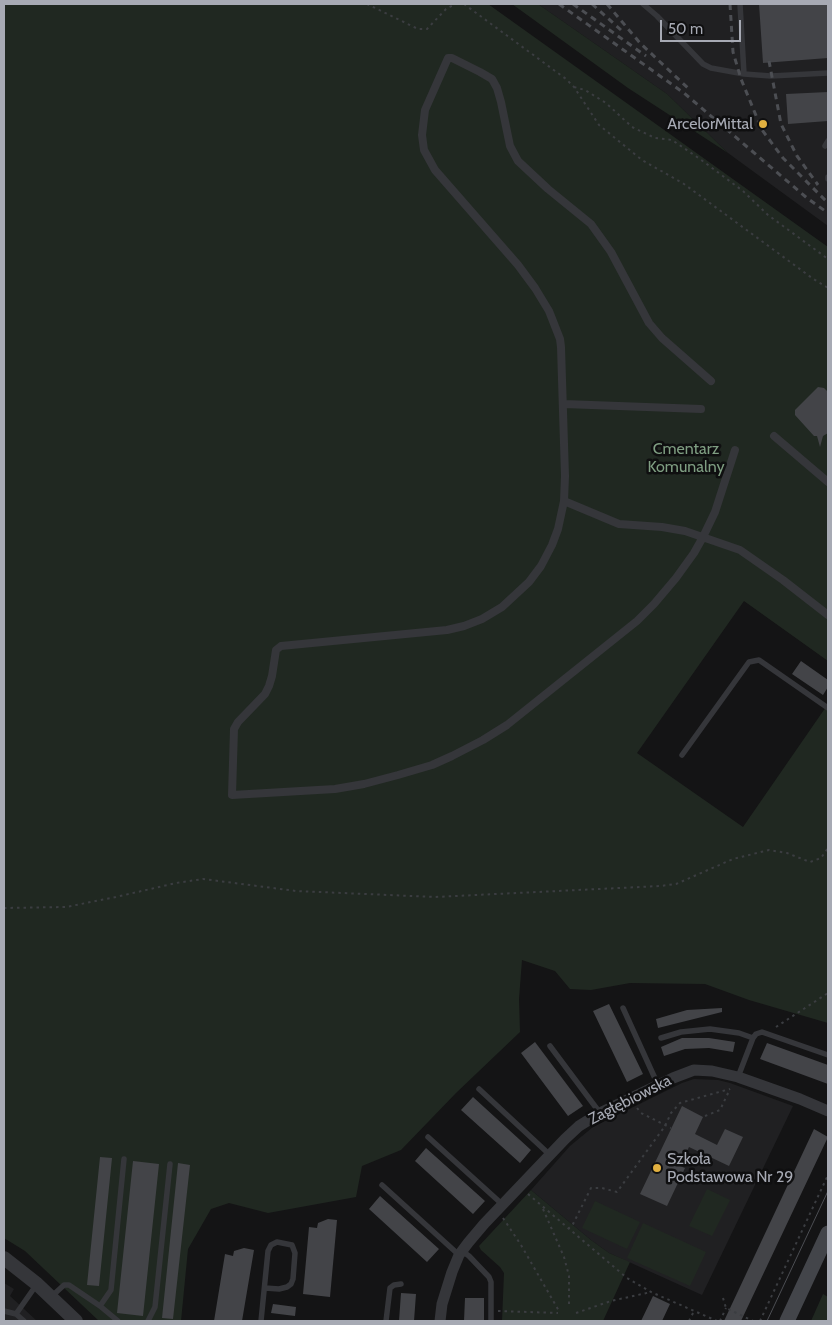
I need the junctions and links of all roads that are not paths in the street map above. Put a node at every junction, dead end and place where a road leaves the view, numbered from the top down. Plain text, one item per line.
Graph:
1 (740, 4) edge
2 (648, 5) edge
3 (828, 72) edge
4 (744, 74) junction
5 (711, 381) dead end
6 (564, 404) dead end
7 (701, 410) dead end
8 (774, 436) dead end
9 (735, 450) dead end
10 (828, 482) edge
11 (564, 501) junction
12 (703, 537) junction
13 (828, 615) edge
14 (828, 708) edge
15 (682, 755) dead end
16 (623, 1008) dead end
17 (661, 1038) dead end
18 (754, 1038) junction
19 (550, 1046) dead end
20 (828, 1055) edge
21 (735, 1080) junction
22 (658, 1085) junction
23 (480, 1089) dead end
24 (828, 1111) edge
25 (600, 1113) junction
26 (428, 1137) dead end
27 (550, 1155) junction
28 (124, 1159) dead end
29 (170, 1164) dead end
30 (382, 1185) dead end
31 (504, 1205) junction
32 (828, 1233) edge
33 (461, 1253) junction
34 (4, 1258) edge
35 (37, 1284) junction
36 (401, 1284) dead end
37 (265, 1288) junction
38 (51, 1297) junction
39 (100, 1306) junction
40 (4, 1311) edge
41 (16, 1314) junction
42 (24, 1321) edge
43 (76, 1321) edge
44 (118, 1321) edge
45 (148, 1321) edge
46 (261, 1321) edge
47 (386, 1321) edge
48 (440, 1321) edge
49 (491, 1321) edge
50 (786, 1321) edge

1 - 4 lane
2 - 4 lane
3 - 4 lane
5 - 11 street
6 - 7 street
8 - 10 street
9 - 12 street
11 - 12 street
11 - 12 street
12 - 13 street
14 - 15 lane
16 - 22 lane
17 - 18 lane
18 - 20 lane
18 - 21 lane
19 - 25 lane
21 - 22 street, Zagłębiowska
21 - 24 street, Zagłębiowska
22 - 25 street, Zagłębiowska
23 - 27 lane
25 - 27 street, Zagłębiowska
26 - 31 lane
27 - 31 street, Zagłębiowska
28 - 39 lane
29 - 45 lane
30 - 33 lane
31 - 33 street, Zagłębiowska
32 - 50 main road
33 - 48 street, Zagłębiowska
33 - 49 lane
34 - 35 street
35 - 38 street
35 - 41 lane
36 - 47 lane
37 - 37 lane
37 - 46 lane
38 - 39 lane
38 - 43 street
39 - 44 lane
40 - 41 lane
41 - 42 lane

